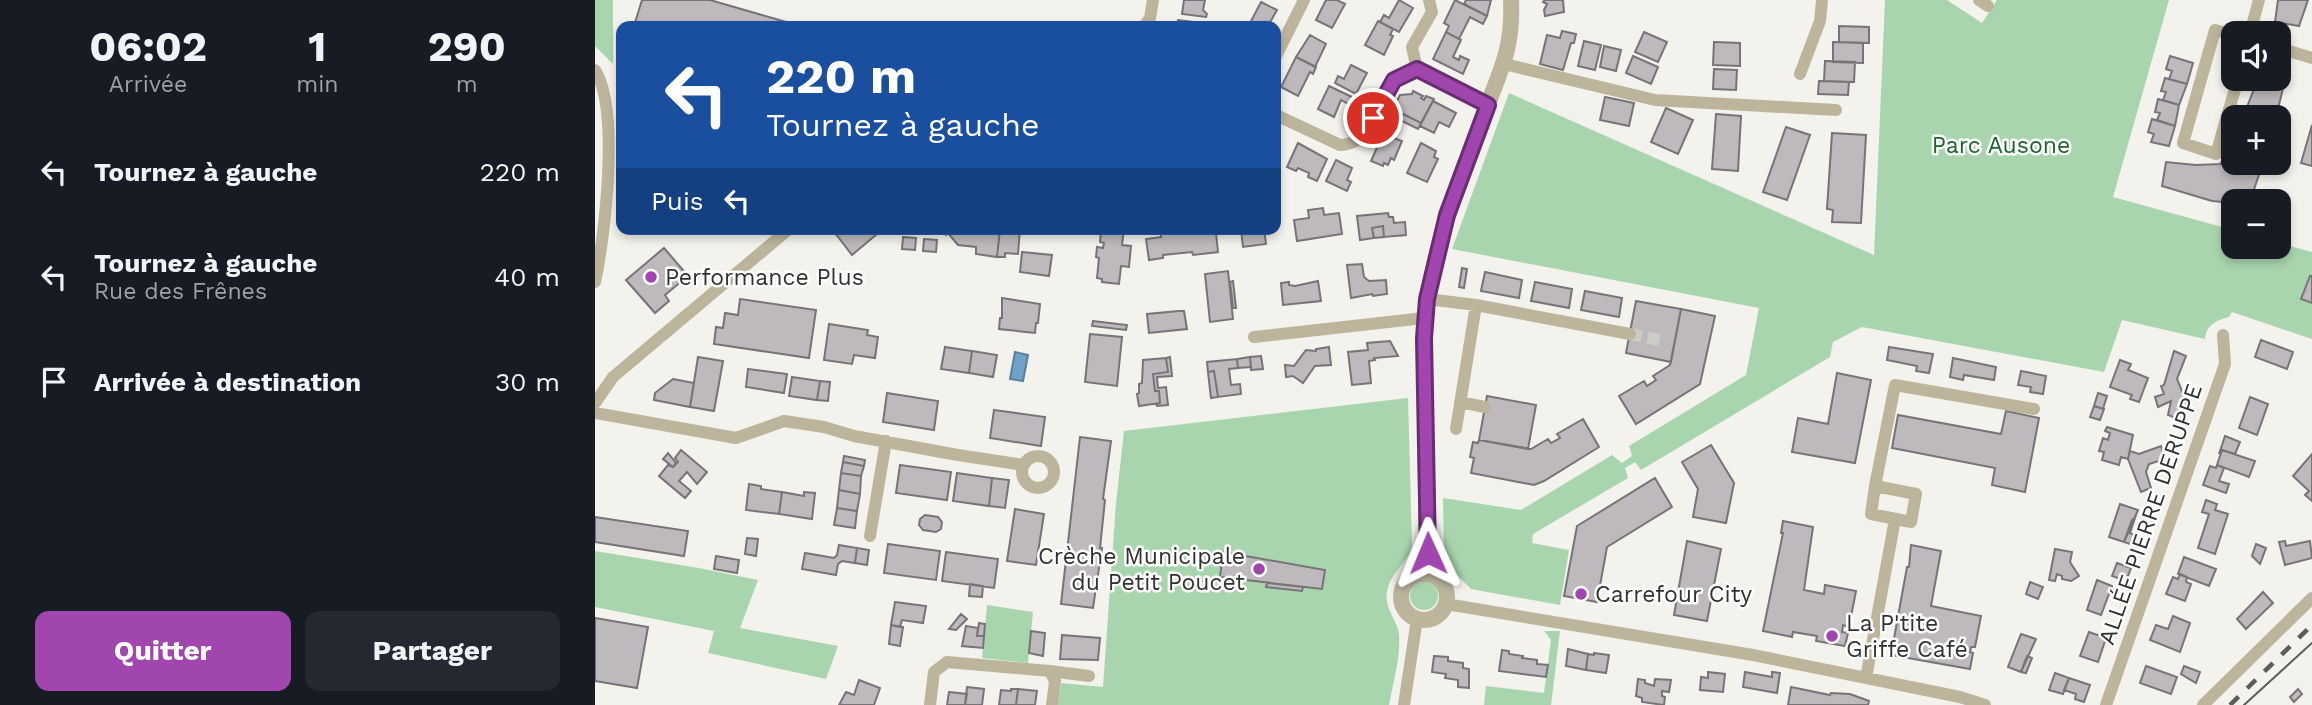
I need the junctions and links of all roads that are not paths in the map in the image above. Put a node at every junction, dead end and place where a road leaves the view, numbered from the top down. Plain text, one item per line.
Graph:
1 (1153, 0) edge
2 (1304, 0) edge
3 (1429, 0) edge
4 (1511, 0) edge
5 (1822, 0) edge
6 (2259, 0) edge
7 (1148, 21) edge
8 (2253, 21) edge
9 (2221, 32) edge
10 (1281, 46) edge
11 (2291, 52) edge
12 (2312, 58) edge
13 (1504, 64) junction
14 (1417, 69) junction
15 (595, 70) edge
16 (1800, 74) dead end
17 (2234, 91) edge
18 (1488, 105) junction
19 (1836, 110) dead end
20 (1281, 117) edge
21 (782, 235) edge
22 (595, 282) edge
23 (1427, 299) junction
24 (1476, 305) junction
25 (1424, 318) junction
26 (1630, 334) tunnel mouth
27 (2223, 335) dead end
28 (1254, 337) dead end
29 (1460, 402) junction
30 (595, 403) edge
31 (1485, 407) dead end
32 (2034, 409) dead end
33 (595, 413) edge
34 (1456, 429) dead end
35 (886, 441) junction
36 (1024, 464) dead end
37 (1875, 486) junction
38 (1895, 519) junction
39 (870, 536) dead end
40 (1427, 573) junction
41 (2312, 598) edge
42 (1446, 604) junction
43 (1417, 619) junction
44 (1049, 671) junction
45 (1089, 676) dead end
46 (1865, 678) junction
47 (930, 705) edge
48 (1052, 705) edge
49 (1403, 705) edge
50 (1985, 705) edge
51 (2106, 705) edge
52 (2203, 705) edge

1 - 7 street
2 - 10 street
3 - 14 street
4 - 13 street
5 - 16 street
6 - 8 street
9 - 17 street
11 - 12 street
13 - 18 street
13 - 19 street
14 - 18 street
14 - 20 street
15 - 22 street
18 - 23 street
21 - 30 street
23 - 24 street
23 - 25 street
24 - 26 street
24 - 29 street
25 - 28 street
25 - 40 street
27 - 51 street, ALLÉE PIERRE DERUPPE
29 - 31 street
29 - 34 street
32 - 37 street
33 - 35 street
35 - 36 street
35 - 39 street
37 - 38 street
37 - 38 street
38 - 46 street
40 - 42 street
40 - 43 street
41 - 52 street
42 - 43 street
42 - 46 street
43 - 49 street
44 - 45 street
44 - 47 street
44 - 48 street
46 - 50 street

